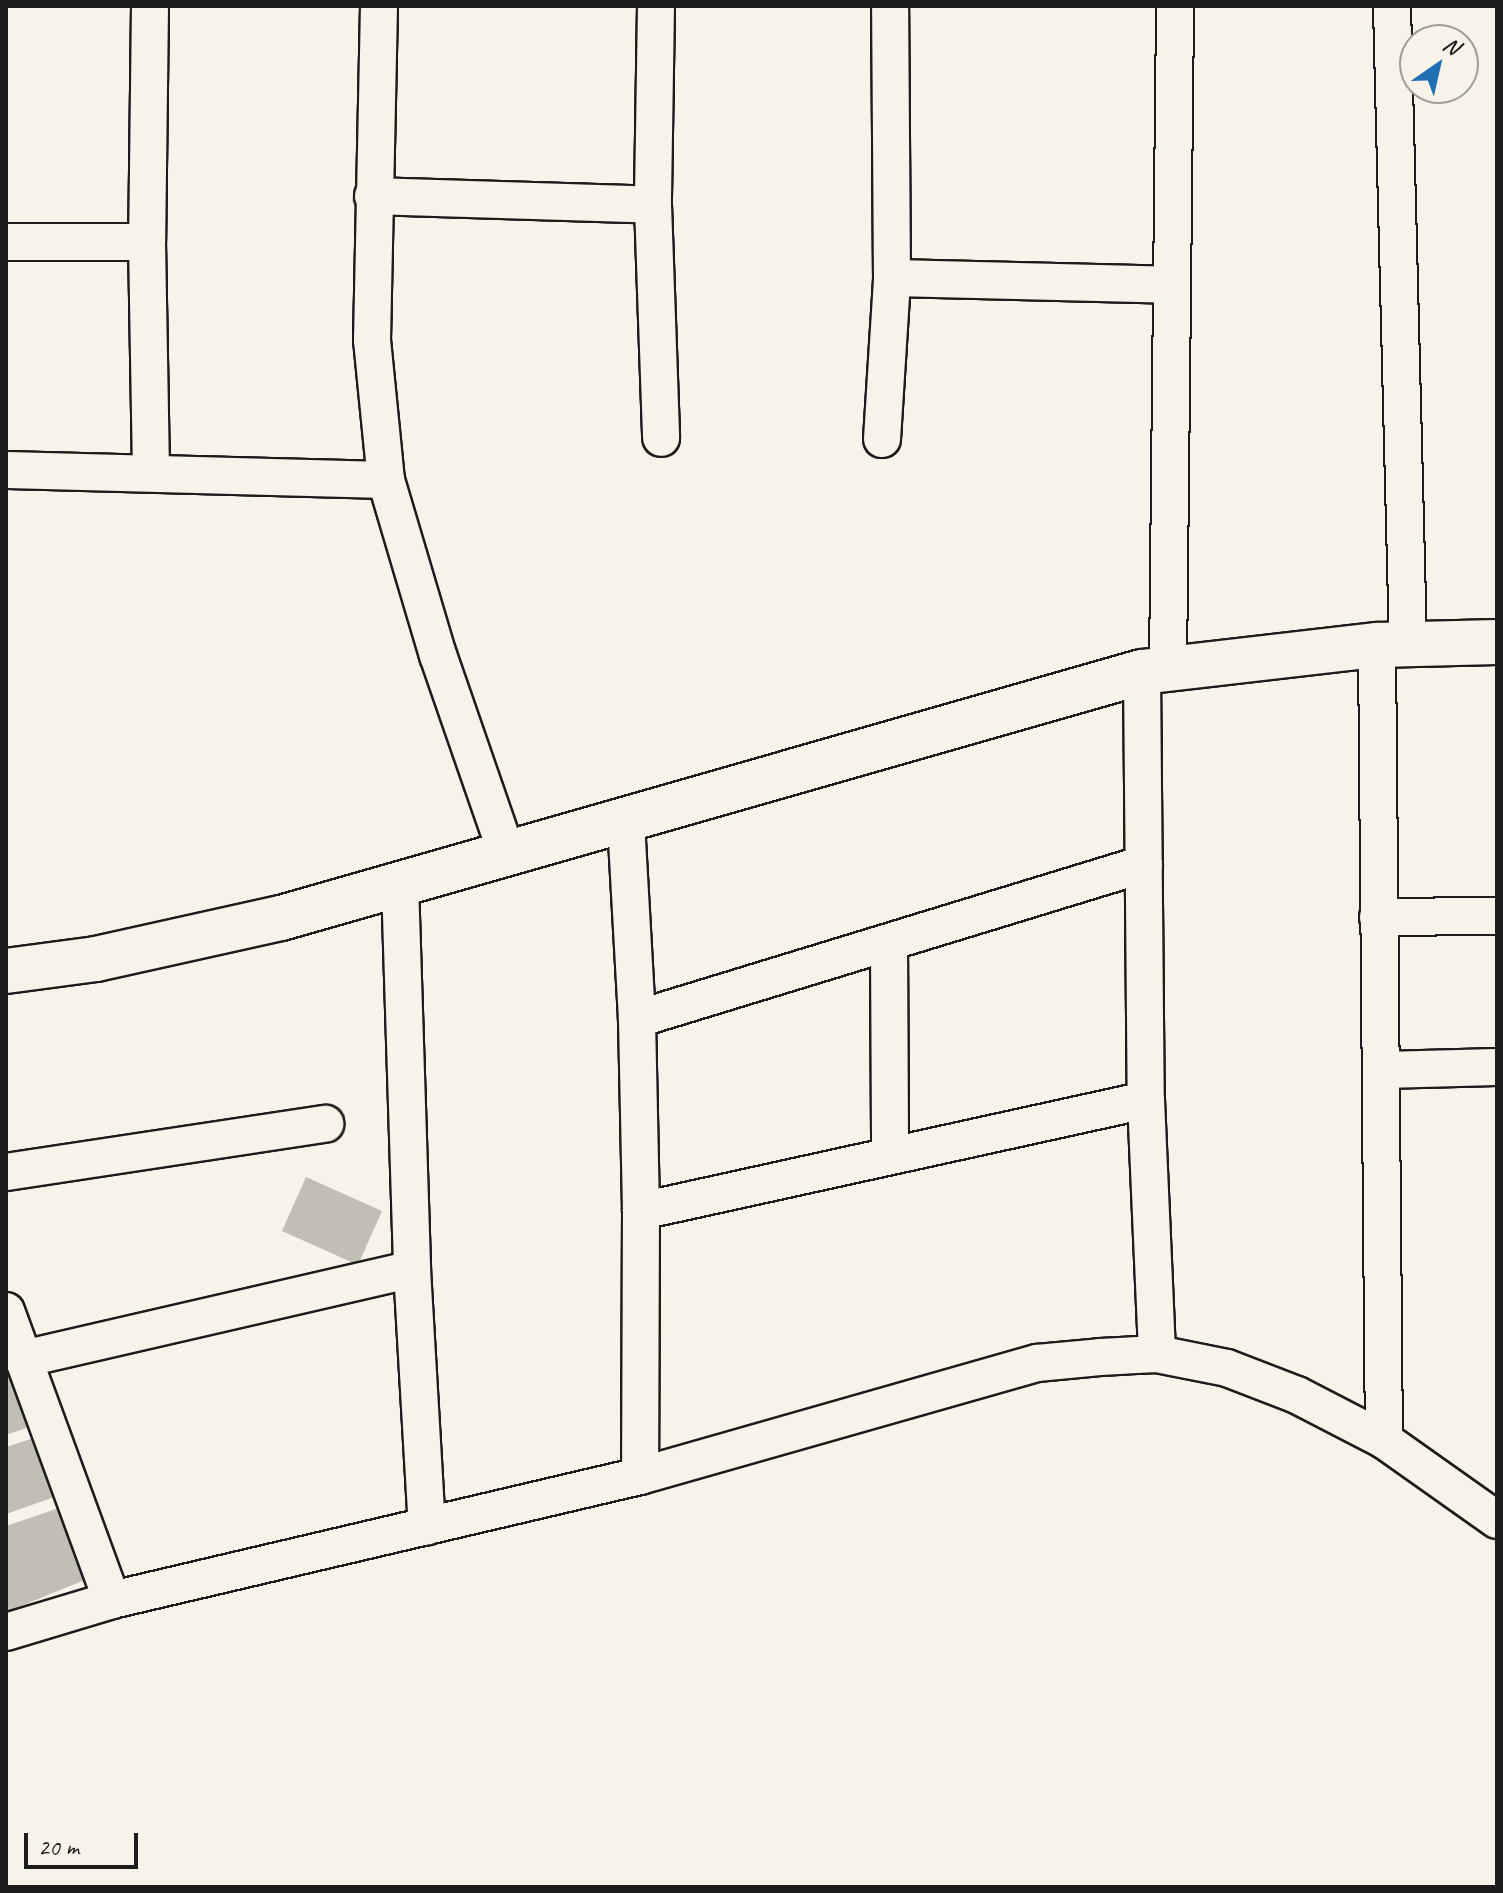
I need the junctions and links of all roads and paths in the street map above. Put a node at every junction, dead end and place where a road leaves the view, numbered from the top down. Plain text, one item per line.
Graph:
1 (150, 6) edge
2 (379, 6) edge
3 (656, 6) edge
4 (890, 6) edge
5 (1175, 6) edge
6 (1392, 6) edge
7 (373, 196) junction
8 (653, 205) junction
9 (6, 242) edge
10 (147, 242) junction
11 (892, 278) junction
12 (1172, 285) junction
13 (661, 438) dead end
14 (882, 439) dead end
15 (6, 470) edge
16 (151, 473) junction
17 (386, 480) junction
18 (1497, 642) edge
19 (1393, 644) junction
20 (1155, 670) junction
21 (626, 822) junction
22 (507, 854) junction
23 (1144, 864) junction
24 (400, 883) junction
25 (1497, 916) edge
26 (1378, 917) junction
27 (889, 944) junction
28 (6, 971) edge
29 (637, 1019) junction
30 (1497, 1067) edge
31 (1383, 1070) junction
32 (1146, 1100) junction
33 (325, 1124) dead end
34 (890, 1156) junction
35 (6, 1172) edge
36 (641, 1211) junction
37 (412, 1269) junction
38 (6, 1311) edge
39 (1157, 1354) junction
40 (23, 1359) junction
41 (1384, 1440) junction
42 (640, 1476) junction
43 (1497, 1520) edge
44 (427, 1527) junction
45 (112, 1600) junction
46 (6, 1632) edge

1 - 10 street
2 - 7 street
3 - 8 street
4 - 11 street
5 - 12 street
6 - 19 street
7 - 8 street
7 - 17 street
8 - 13 street
9 - 10 street
10 - 16 street
11 - 12 street
11 - 14 street
12 - 20 street
15 - 16 street
16 - 17 street
17 - 22 street
18 - 19 street
19 - 20 street
19 - 26 street
20 - 21 street
20 - 23 street
21 - 22 street
21 - 29 street
22 - 24 street
23 - 27 street
23 - 32 street
24 - 28 street
24 - 37 street
25 - 26 street
26 - 31 street
27 - 29 street
27 - 34 street
29 - 36 street
30 - 31 street
31 - 41 street
32 - 34 street
32 - 39 street
33 - 35 street
34 - 36 street
36 - 42 street
37 - 40 street
37 - 44 street
38 - 40 street
39 - 41 street
39 - 42 street
40 - 45 street
41 - 43 street
42 - 44 street
44 - 45 street
45 - 46 street

